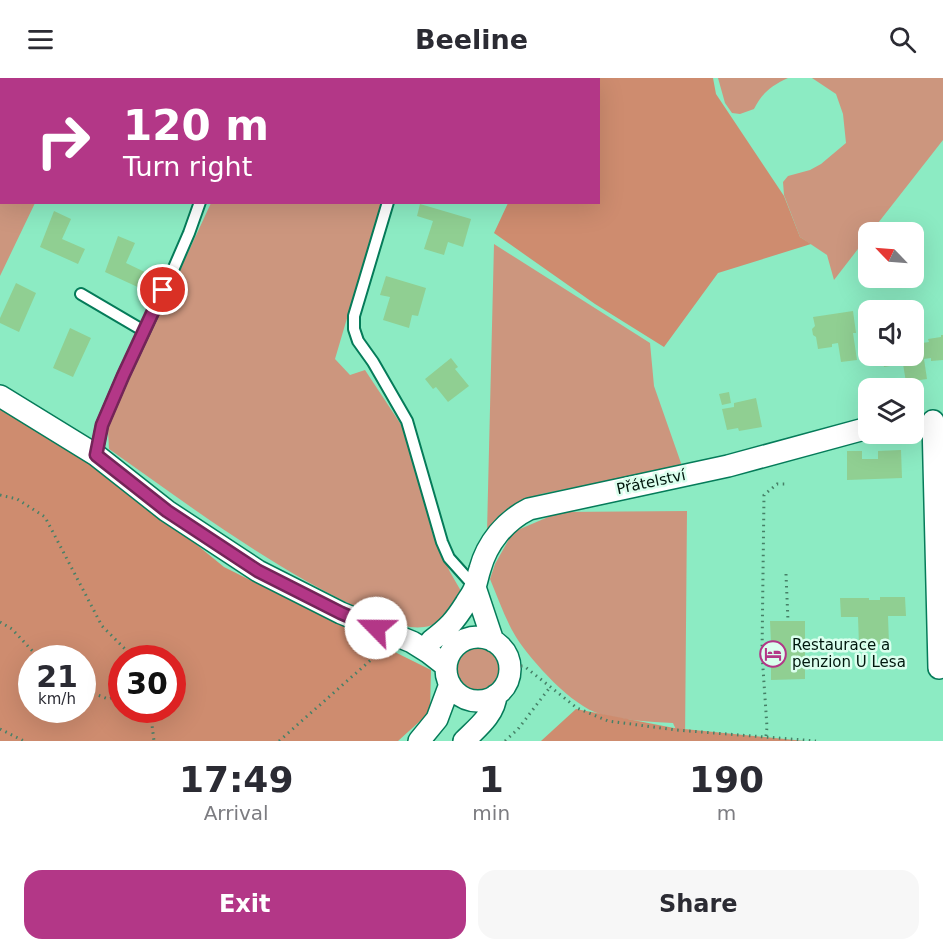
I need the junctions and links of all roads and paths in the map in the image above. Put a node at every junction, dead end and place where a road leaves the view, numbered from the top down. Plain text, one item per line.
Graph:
1 (199, 204) edge
2 (387, 204) edge
3 (81, 294) dead end
4 (144, 331) junction
5 (0, 396) edge
6 (930, 421) edge
7 (858, 431) edge
8 (96, 455) junction
9 (786, 484) dead end
10 (0, 495) edge
11 (786, 574) dead end
12 (475, 587) junction
13 (463, 608) junction
14 (788, 621) dead end
15 (0, 622) edge
16 (422, 641) junction
17 (493, 641) junction
18 (459, 644) junction
19 (27, 645) edge
20 (121, 645) edge
21 (509, 666) junction
22 (939, 668) dead end
23 (448, 675) junction
24 (551, 687) junction
25 (496, 695) junction
26 (152, 723) edge
27 (0, 729) edge
28 (766, 737) junction
29 (24, 741) edge
30 (154, 741) edge
31 (279, 741) edge
32 (419, 741) edge
33 (464, 741) edge
34 (505, 741) edge
35 (816, 741) edge

1 - 4 lane
2 - 12 lane
3 - 4 lane
4 - 8 lane
5 - 8 street
6 - 22 street
7 - 12 street, Přátelství
8 - 16 street
9 - 28 path
10 - 20 path
11 - 14 path
12 - 13 street, Přátelství
12 - 17 street
13 - 16 street, Přátelství
13 - 18 street, Přátelství
15 - 19 path
16 - 18 street
16 - 23 street
16 - 31 path
17 - 18 street
17 - 21 street
18 - 23 street, Přátelství
21 - 24 path
21 - 25 street
23 - 25 street
23 - 32 street, Přátelství
24 - 28 path
24 - 34 path
25 - 33 street
26 - 30 path
27 - 29 path
28 - 35 path

